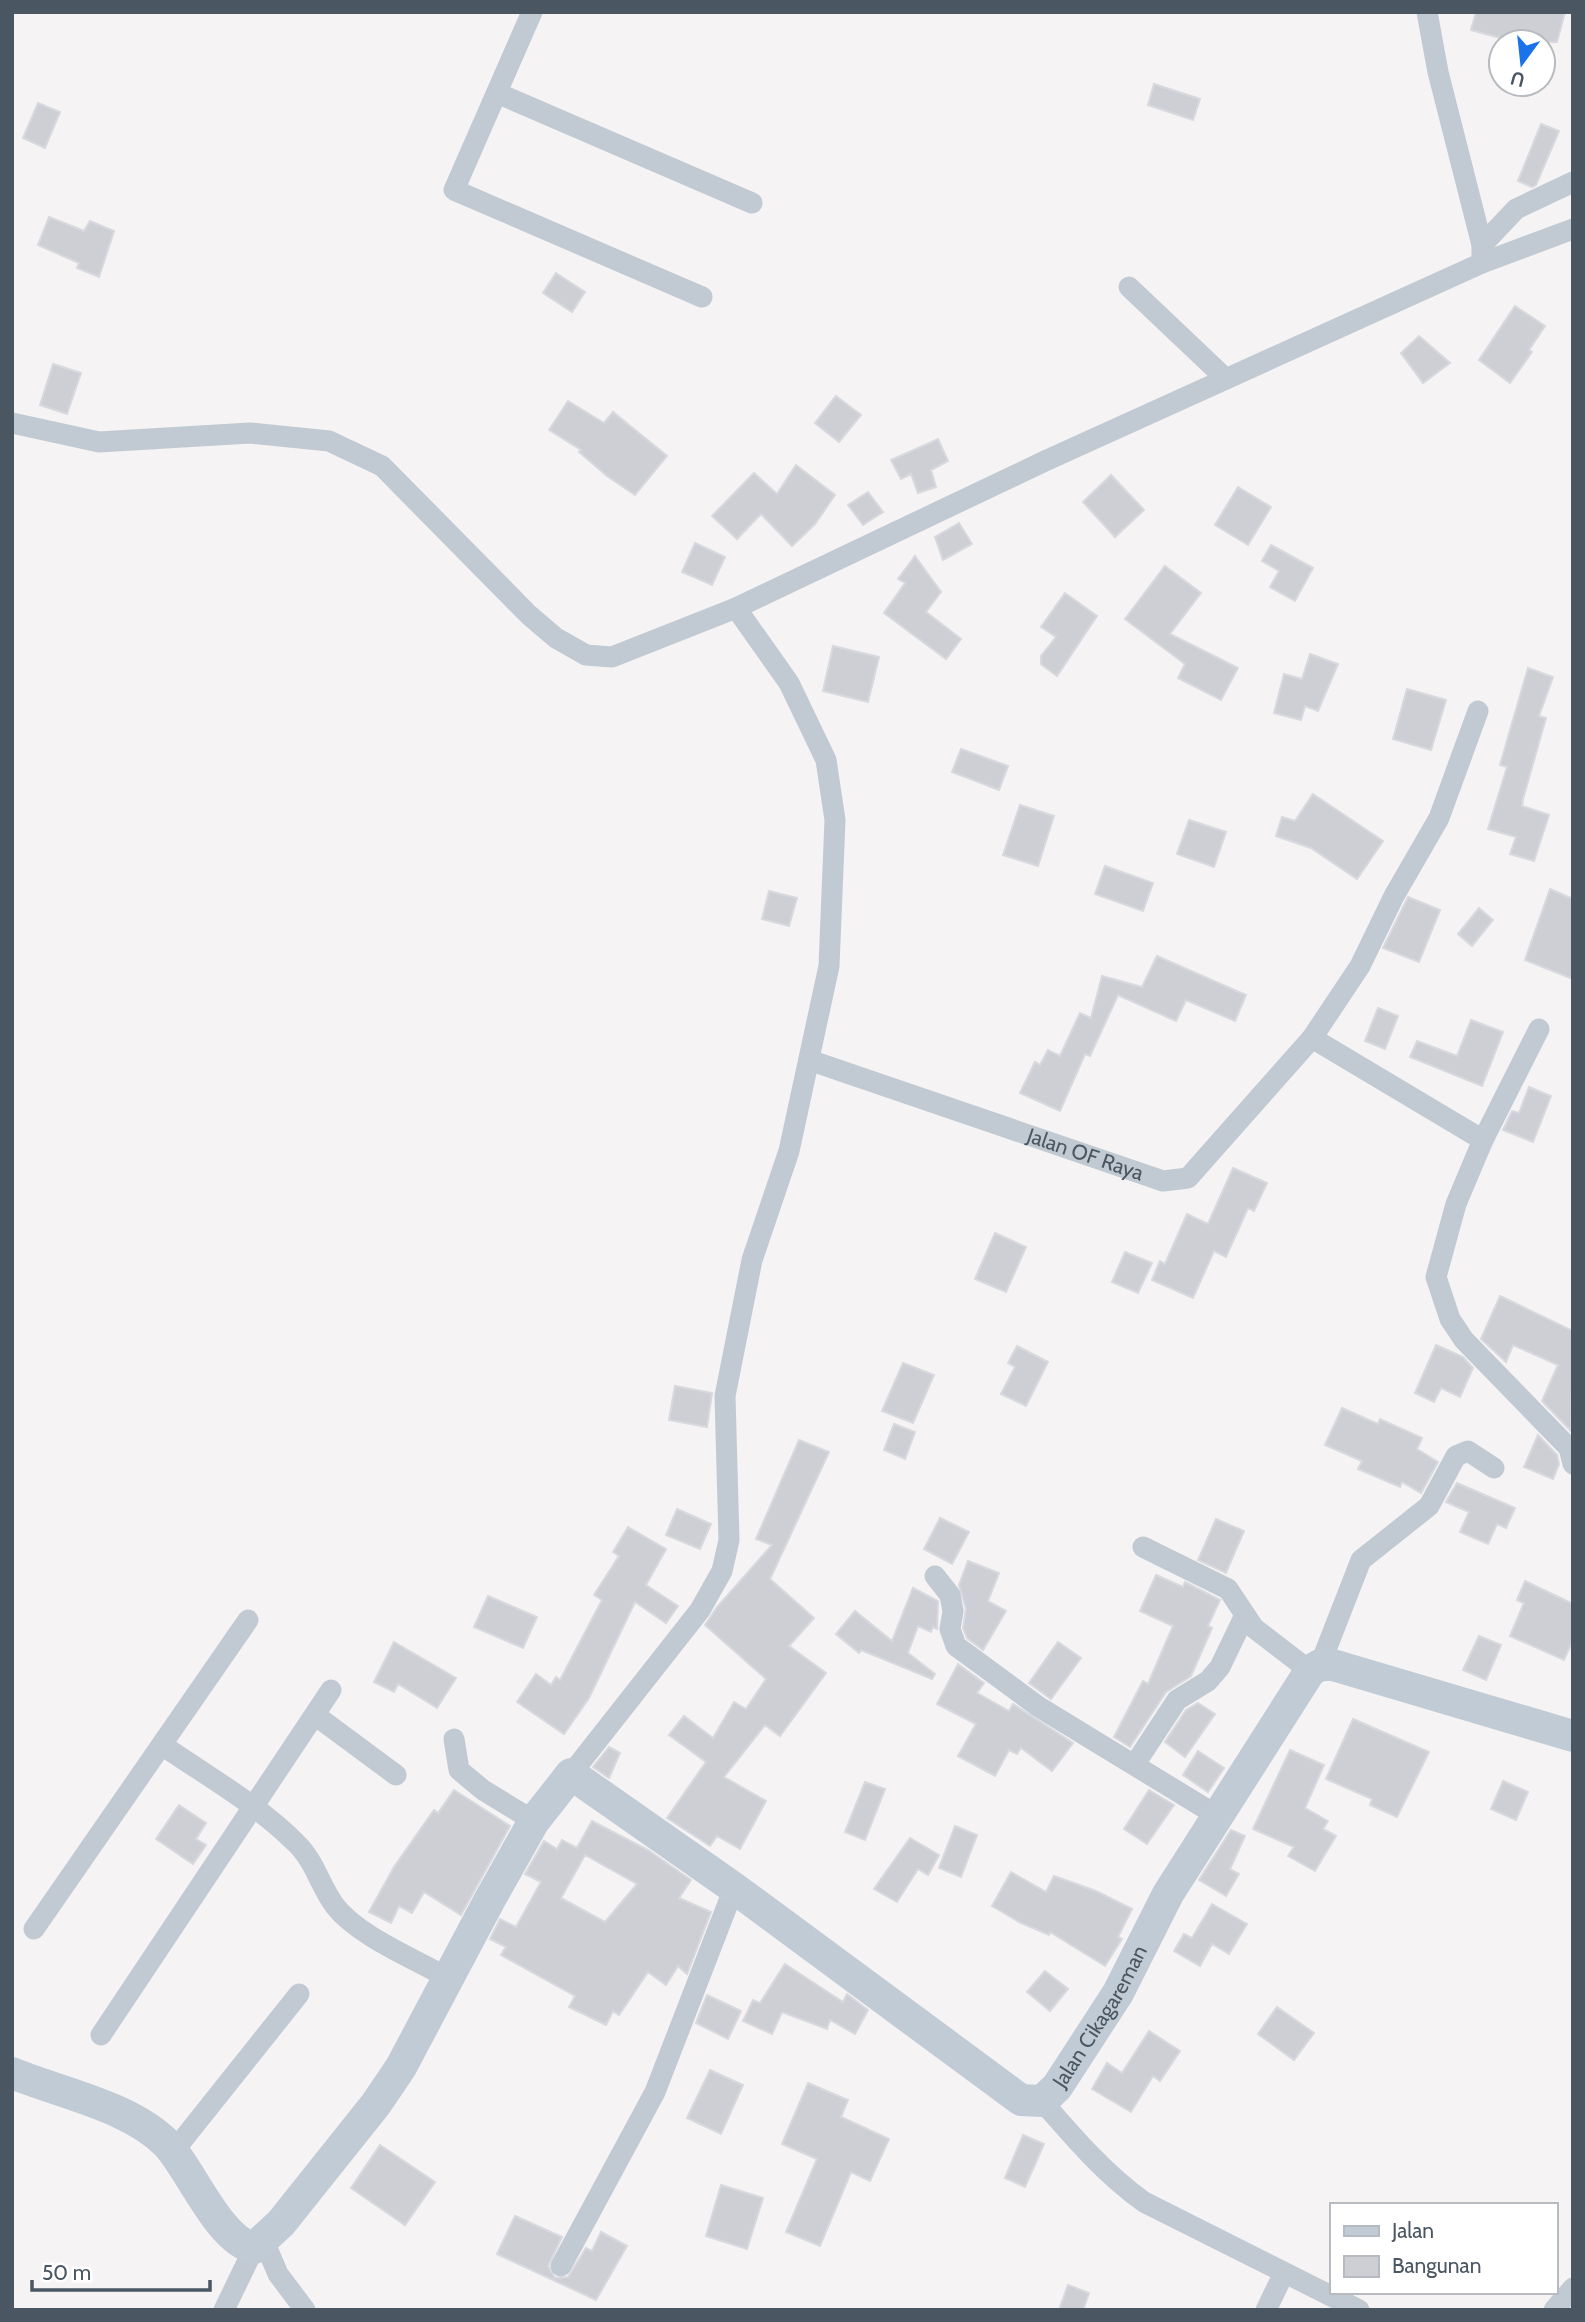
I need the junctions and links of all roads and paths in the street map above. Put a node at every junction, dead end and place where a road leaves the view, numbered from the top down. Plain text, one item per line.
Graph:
1 (532, 12) edge
2 (1427, 12) edge
3 (497, 93) junction
4 (1573, 181) edge
5 (752, 204) dead end
6 (1573, 229) edge
7 (1482, 254) junction
8 (1129, 287) dead end
9 (702, 297) dead end
10 (1226, 379) junction
11 (12, 423) edge
12 (736, 607) junction
13 (1478, 711) dead end
14 (1539, 1029) dead end
15 (1312, 1038) junction
16 (809, 1060) junction
17 (1483, 1140) junction
18 (1573, 1464) edge
19 (1494, 1468) dead end
20 (1143, 1547) dead end
21 (934, 1577) dead end
22 (1245, 1615) junction
23 (248, 1620) dead end
24 (1315, 1668) junction
25 (331, 1690) dead end
26 (315, 1715) junction
27 (1571, 1732) edge
28 (454, 1739) dead end
29 (162, 1745) junction
30 (1135, 1764) junction
31 (571, 1774) junction
32 (396, 1775) dead end
33 (253, 1807) junction
34 (1216, 1815) junction
35 (534, 1821) junction
36 (734, 1888) junction
37 (34, 1929) dead end
38 (448, 1978) junction
39 (299, 1994) dead end
40 (101, 2035) dead end
41 (12, 2073) edge
42 (1042, 2101) junction
43 (173, 2152) junction
44 (259, 2245) junction
45 (561, 2266) dead end
46 (1284, 2273) junction
47 (1573, 2288) edge
48 (224, 2310) edge
49 (305, 2310) edge
50 (1266, 2310) edge
51 (1359, 2310) edge
52 (1554, 2310) edge

1 - 3 street
2 - 7 street
3 - 5 street
3 - 9 street
4 - 7 street
6 - 7 street
7 - 10 street
8 - 10 street
10 - 12 street
11 - 12 street
12 - 16 street
13 - 15 street, Jalan OF Raya
14 - 17 street
15 - 16 street, Jalan OF Raya
15 - 17 street
16 - 31 street
17 - 18 street
19 - 24 street
20 - 22 street
21 - 30 street
22 - 24 street
22 - 30 street
23 - 29 street
24 - 27 street
24 - 34 street, Jalan Cikagareman
25 - 26 street
26 - 32 street
26 - 33 street
28 - 35 street
29 - 33 street
29 - 37 street
30 - 34 street
31 - 35 street
31 - 36 street, Jalan Cikagareman
33 - 38 street
33 - 40 street
34 - 42 street, Jalan Cikagareman
35 - 38 street
36 - 42 street, Jalan Cikagareman
36 - 45 street
38 - 44 street
39 - 43 street
41 - 43 street
42 - 46 street
43 - 44 street
44 - 48 street
44 - 49 street
46 - 50 street
46 - 51 street
47 - 52 street

